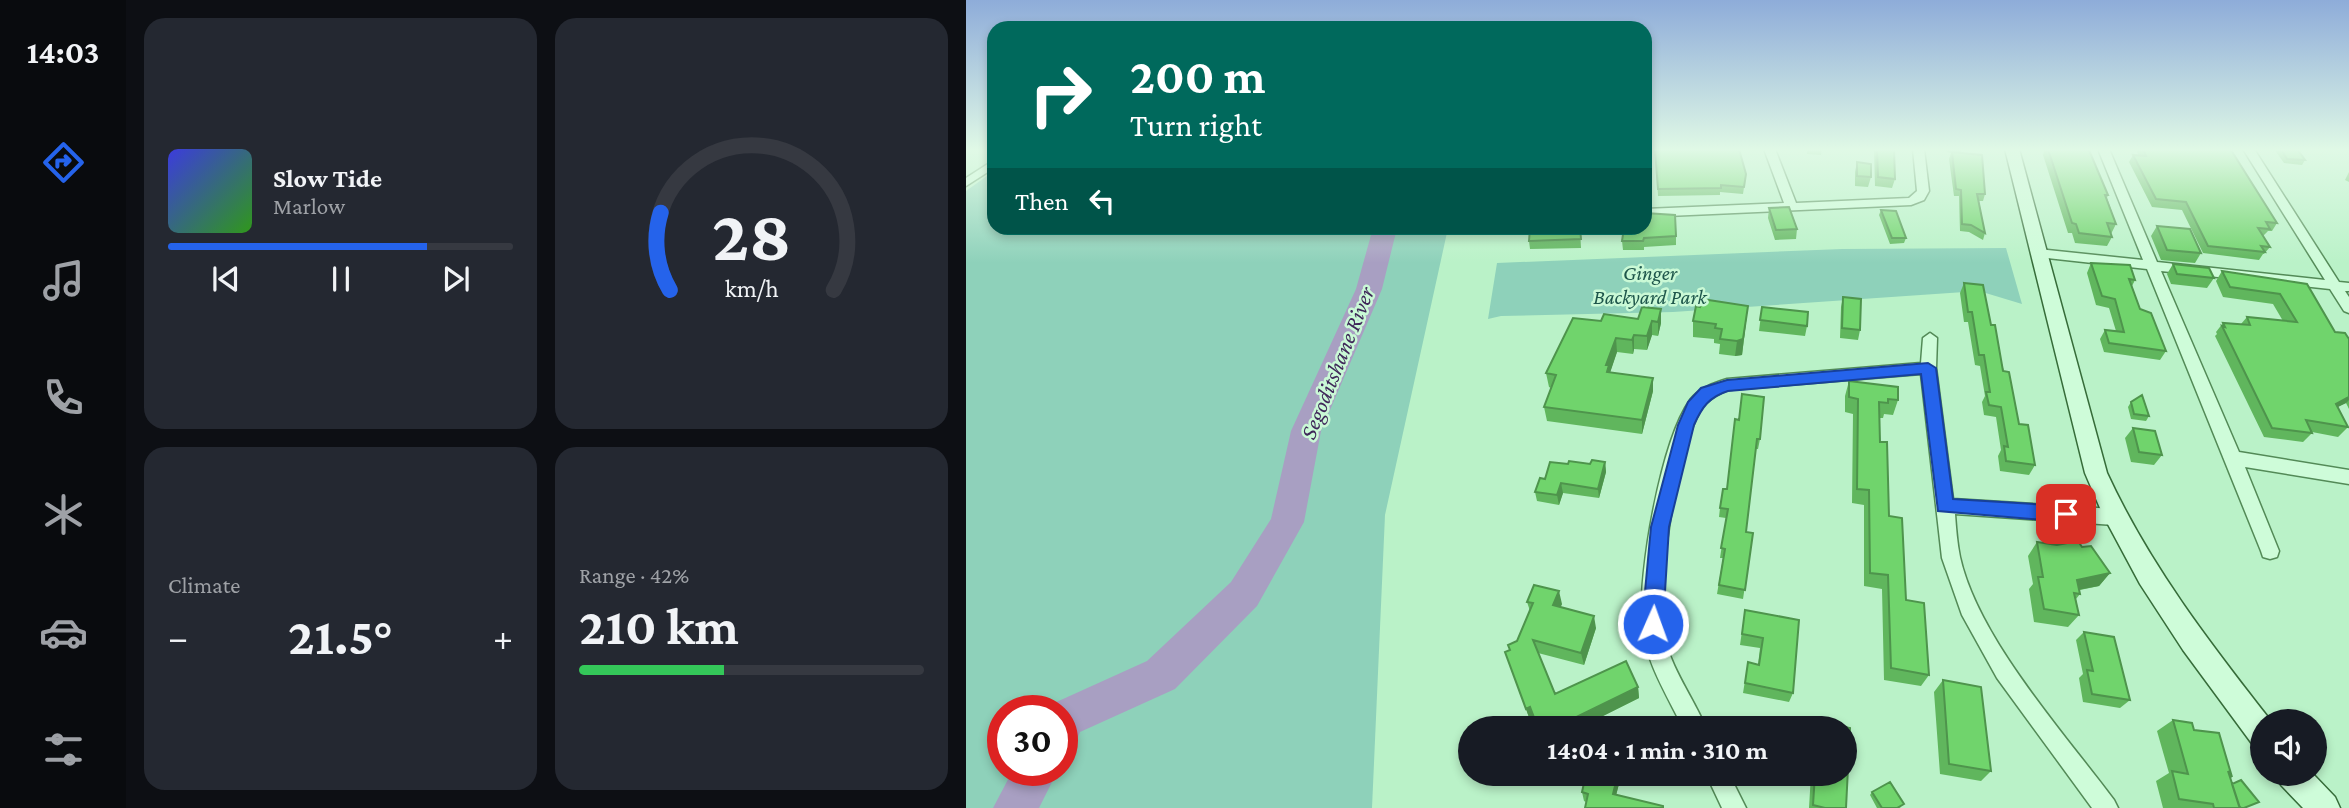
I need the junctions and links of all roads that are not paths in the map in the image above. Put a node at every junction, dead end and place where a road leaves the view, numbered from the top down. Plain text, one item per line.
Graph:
1 (1784, 187) edge
2 (1922, 187) edge
3 (2021, 187) edge
4 (2118, 187) edge
5 (2274, 187) edge
6 (1791, 205) junction
7 (1652, 213) edge
8 (2038, 253) junction
9 (2150, 266) junction
10 (2342, 287) edge
11 (2349, 308) edge
12 (1930, 338) dead end
13 (1928, 368) junction
14 (2232, 458) junction
15 (2349, 477) edge
16 (1945, 506) junction
17 (2114, 517) junction
18 (2270, 551) dead end
19 (1689, 716) edge
20 (2250, 718) edge
21 (1723, 786) edge
22 (2303, 786) edge
23 (1734, 808) edge
24 (2106, 808) edge
25 (2324, 808) edge

1 - 6 street
2 - 6 street
3 - 8 street
4 - 9 street
5 - 10 street
6 - 7 street
8 - 9 street
8 - 17 street
9 - 10 street
9 - 14 street
10 - 11 street
12 - 13 street
13 - 16 street
13 - 19 street
14 - 15 street
14 - 18 street
16 - 17 street
16 - 24 street
17 - 20 street
21 - 23 street
22 - 25 street

